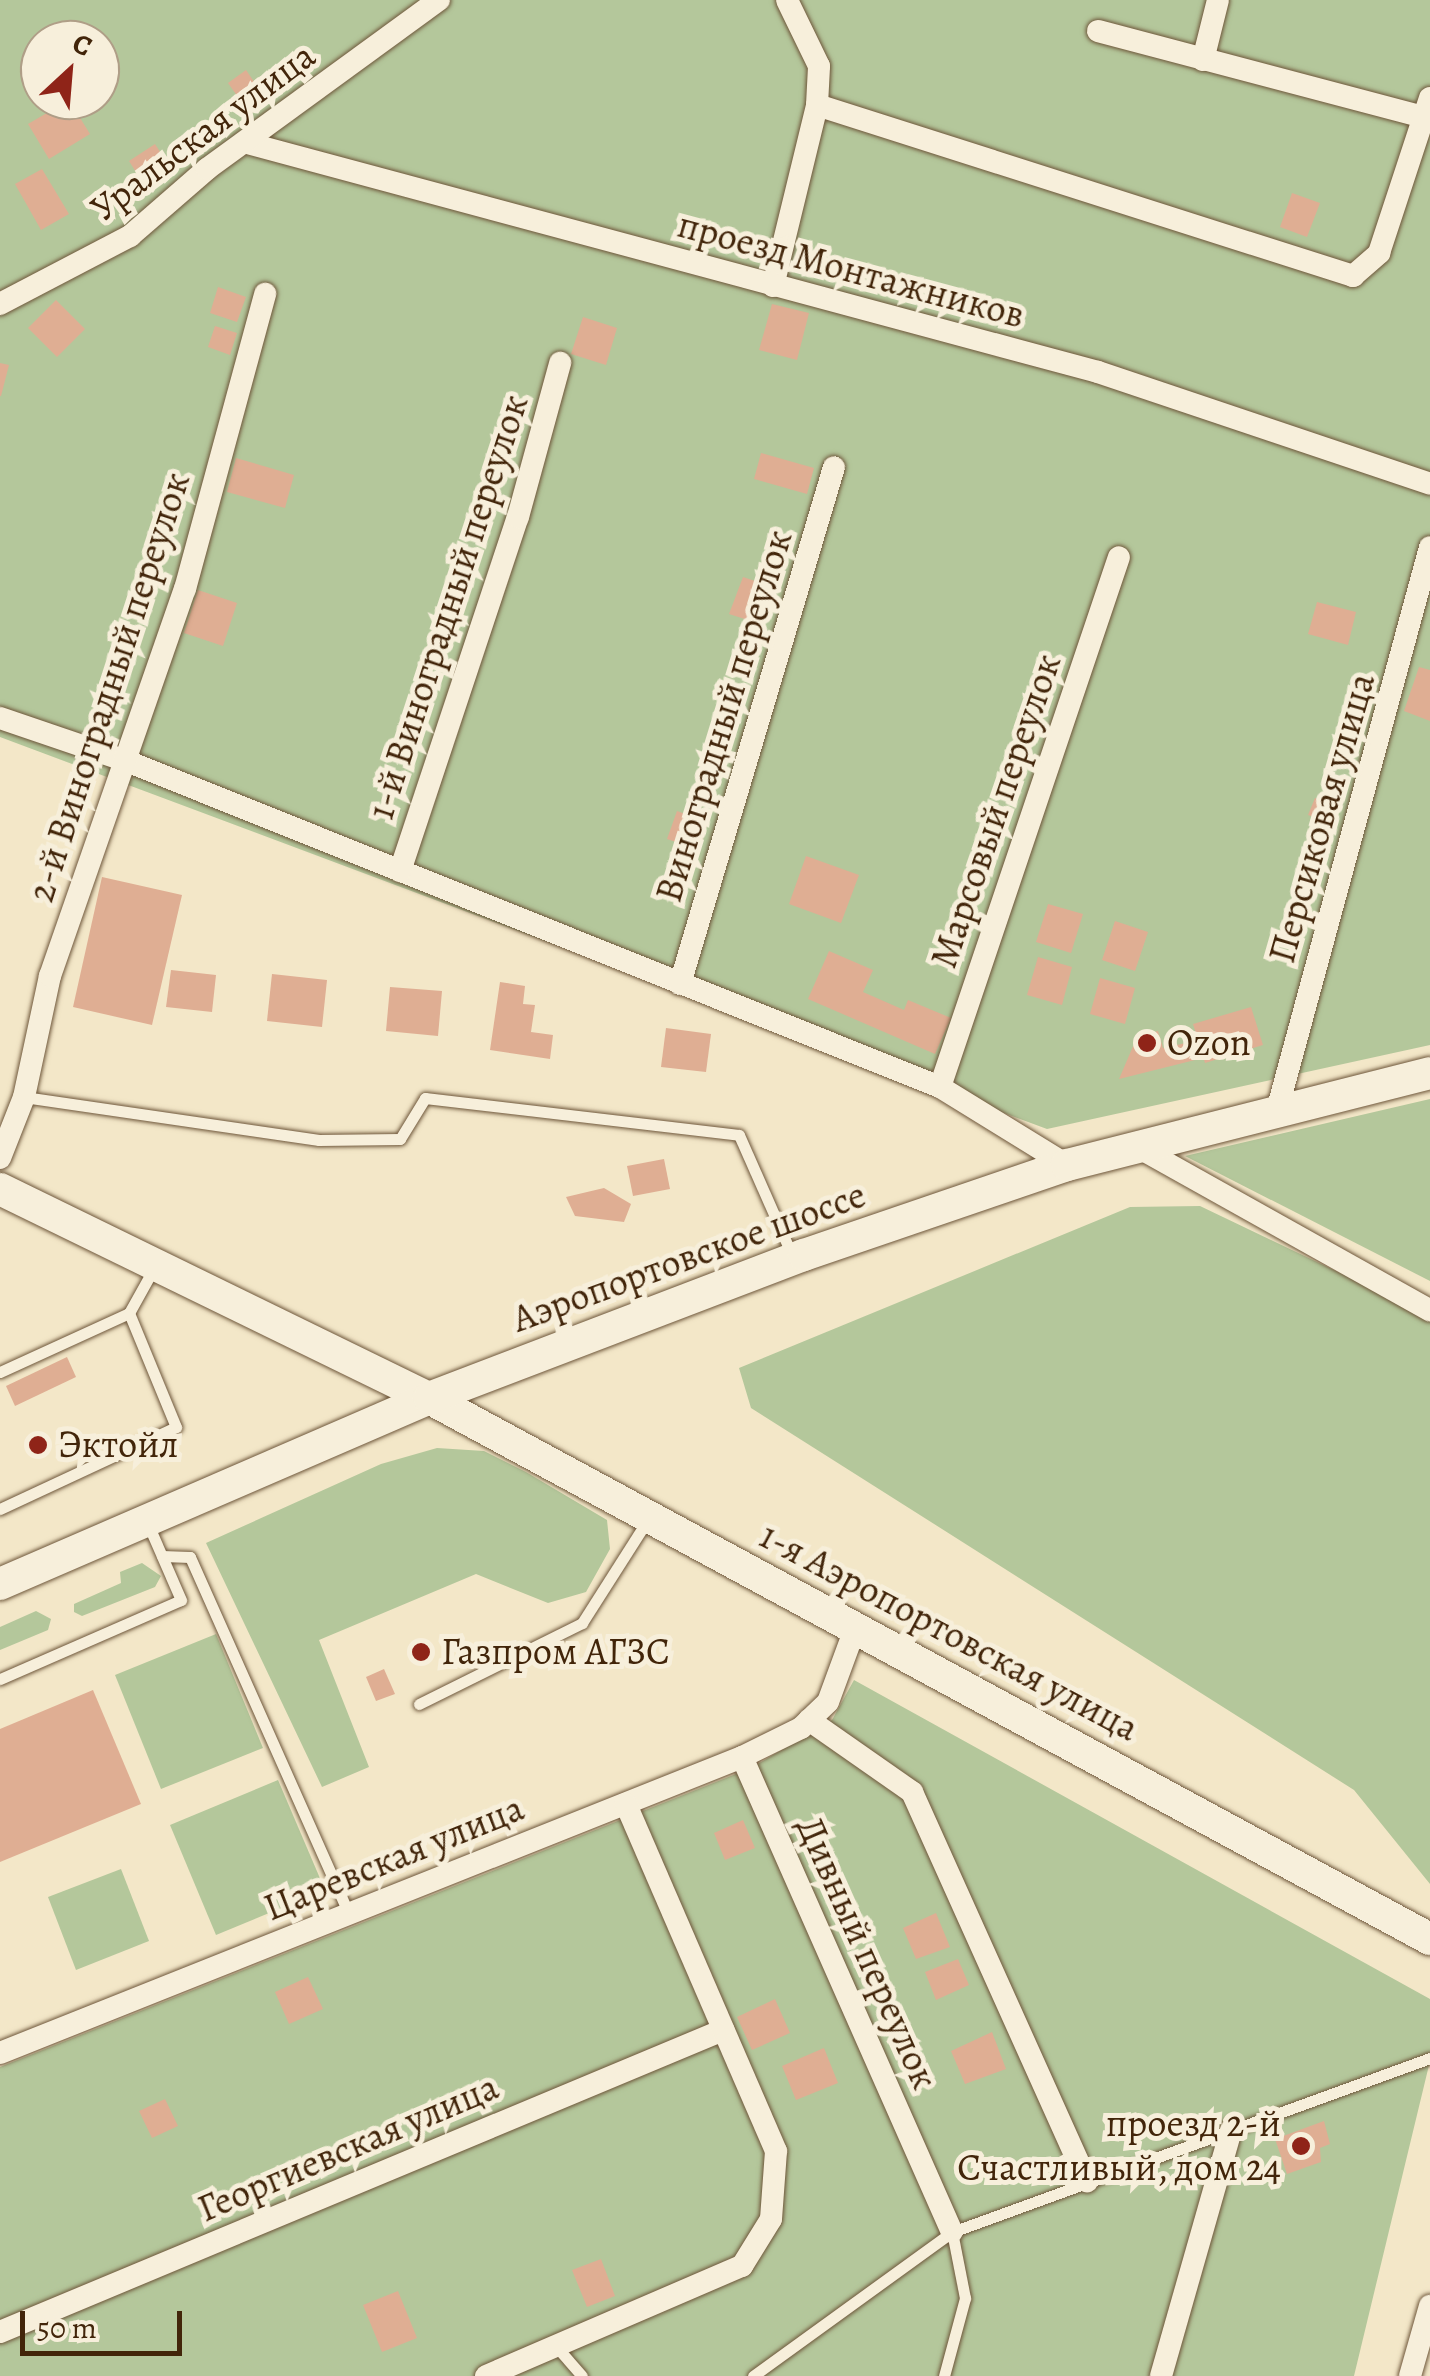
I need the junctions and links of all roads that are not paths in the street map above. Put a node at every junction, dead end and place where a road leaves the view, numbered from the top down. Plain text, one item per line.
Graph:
1 (439, 0) edge
2 (787, 0) edge
3 (1218, 0) edge
4 (1098, 31) dead end
5 (1203, 60) junction
6 (816, 105) junction
7 (1428, 111) edge
8 (247, 143) junction
9 (772, 286) junction
10 (265, 294) dead end
11 (0, 304) edge
12 (560, 363) dead end
13 (834, 467) dead end
14 (1430, 484) edge
15 (1430, 546) edge
16 (1119, 557) dead end
17 (0, 718) edge
18 (129, 762) junction
19 (400, 871) junction
20 (680, 984) junction
21 (1430, 1073) edge
22 (940, 1086) junction
23 (24, 1097) junction
24 (1278, 1106) junction
25 (1136, 1146) junction
26 (0, 1158) edge
27 (1067, 1166) junction
28 (0, 1189) edge
29 (794, 1259) junction
30 (154, 1268) junction
31 (1430, 1310) edge
32 (129, 1314) junction
33 (0, 1372) edge
34 (430, 1398) junction
35 (0, 1508) edge
36 (146, 1521) junction
37 (647, 1521) junction
38 (162, 1556) junction
39 (0, 1583) edge
40 (856, 1626) junction
41 (0, 1679) edge
42 (419, 1704) dead end
43 (809, 1720) junction
44 (742, 1757) junction
45 (626, 1804) junction
46 (349, 1914) junction
47 (1430, 1939) edge
48 (723, 2030) junction
49 (0, 2053) edge
50 (1430, 2058) edge
51 (1231, 2130) junction
52 (1087, 2181) junction
53 (952, 2232) junction
54 (1430, 2306) edge
55 (0, 2332) edge
56 (555, 2345) junction
57 (486, 2376) edge
58 (582, 2376) edge
59 (753, 2376) edge
60 (944, 2376) edge
61 (1161, 2376) edge
62 (1410, 2376) edge

1 - 8 street, Уральская улица
2 - 6 street
3 - 5 street
4 - 5 street
5 - 7 street
6 - 7 street
6 - 9 street
8 - 9 street, проезд Монтажников
8 - 11 street, Уральская улица
9 - 14 street, проезд Монтажников
10 - 18 street, 2-й Виноградный переулок
12 - 19 street, 1-й Виноградный переулок
13 - 20 street, Виноградный переулок
15 - 24 street, Персиковая улица
16 - 22 street, Марсовый переулок
17 - 18 street
18 - 19 street
18 - 23 street, 2-й Виноградный переулок
19 - 20 street
20 - 22 street
21 - 24 street, Аэропортовское шоссе
22 - 27 street
23 - 26 street, 2-й Виноградный переулок
23 - 29 lane
24 - 25 street, Аэропортовское шоссе
25 - 27 street, Аэропортовское шоссе
25 - 31 street
27 - 29 street, Аэропортовское шоссе
28 - 30 street, 1-я Аэропортовская улица
29 - 34 street, Аэропортовское шоссе
30 - 32 lane
30 - 34 street, 1-я Аэропортовская улица
32 - 33 lane
32 - 35 lane
34 - 36 street, Аэропортовское шоссе
34 - 37 street, 1-я Аэропортовская улица
36 - 38 lane
36 - 39 street, Аэропортовское шоссе
37 - 40 street, 1-я Аэропортовская улица
37 - 42 lane
38 - 41 lane
38 - 46 lane
40 - 43 street, Царевская улица
40 - 47 street, 1-я Аэропортовская улица
43 - 44 street, Царевская улица
43 - 52 street
44 - 45 street, Царевская улица
44 - 53 street, Дивный переулок
45 - 46 street, Царевская улица
45 - 48 street
46 - 49 street, Царевская улица
48 - 55 street, Георгиевская улица
48 - 56 street
50 - 51 lane
51 - 52 lane
51 - 61 street
52 - 53 lane
53 - 59 lane
53 - 60 lane
54 - 62 street
56 - 57 street
56 - 58 lane

